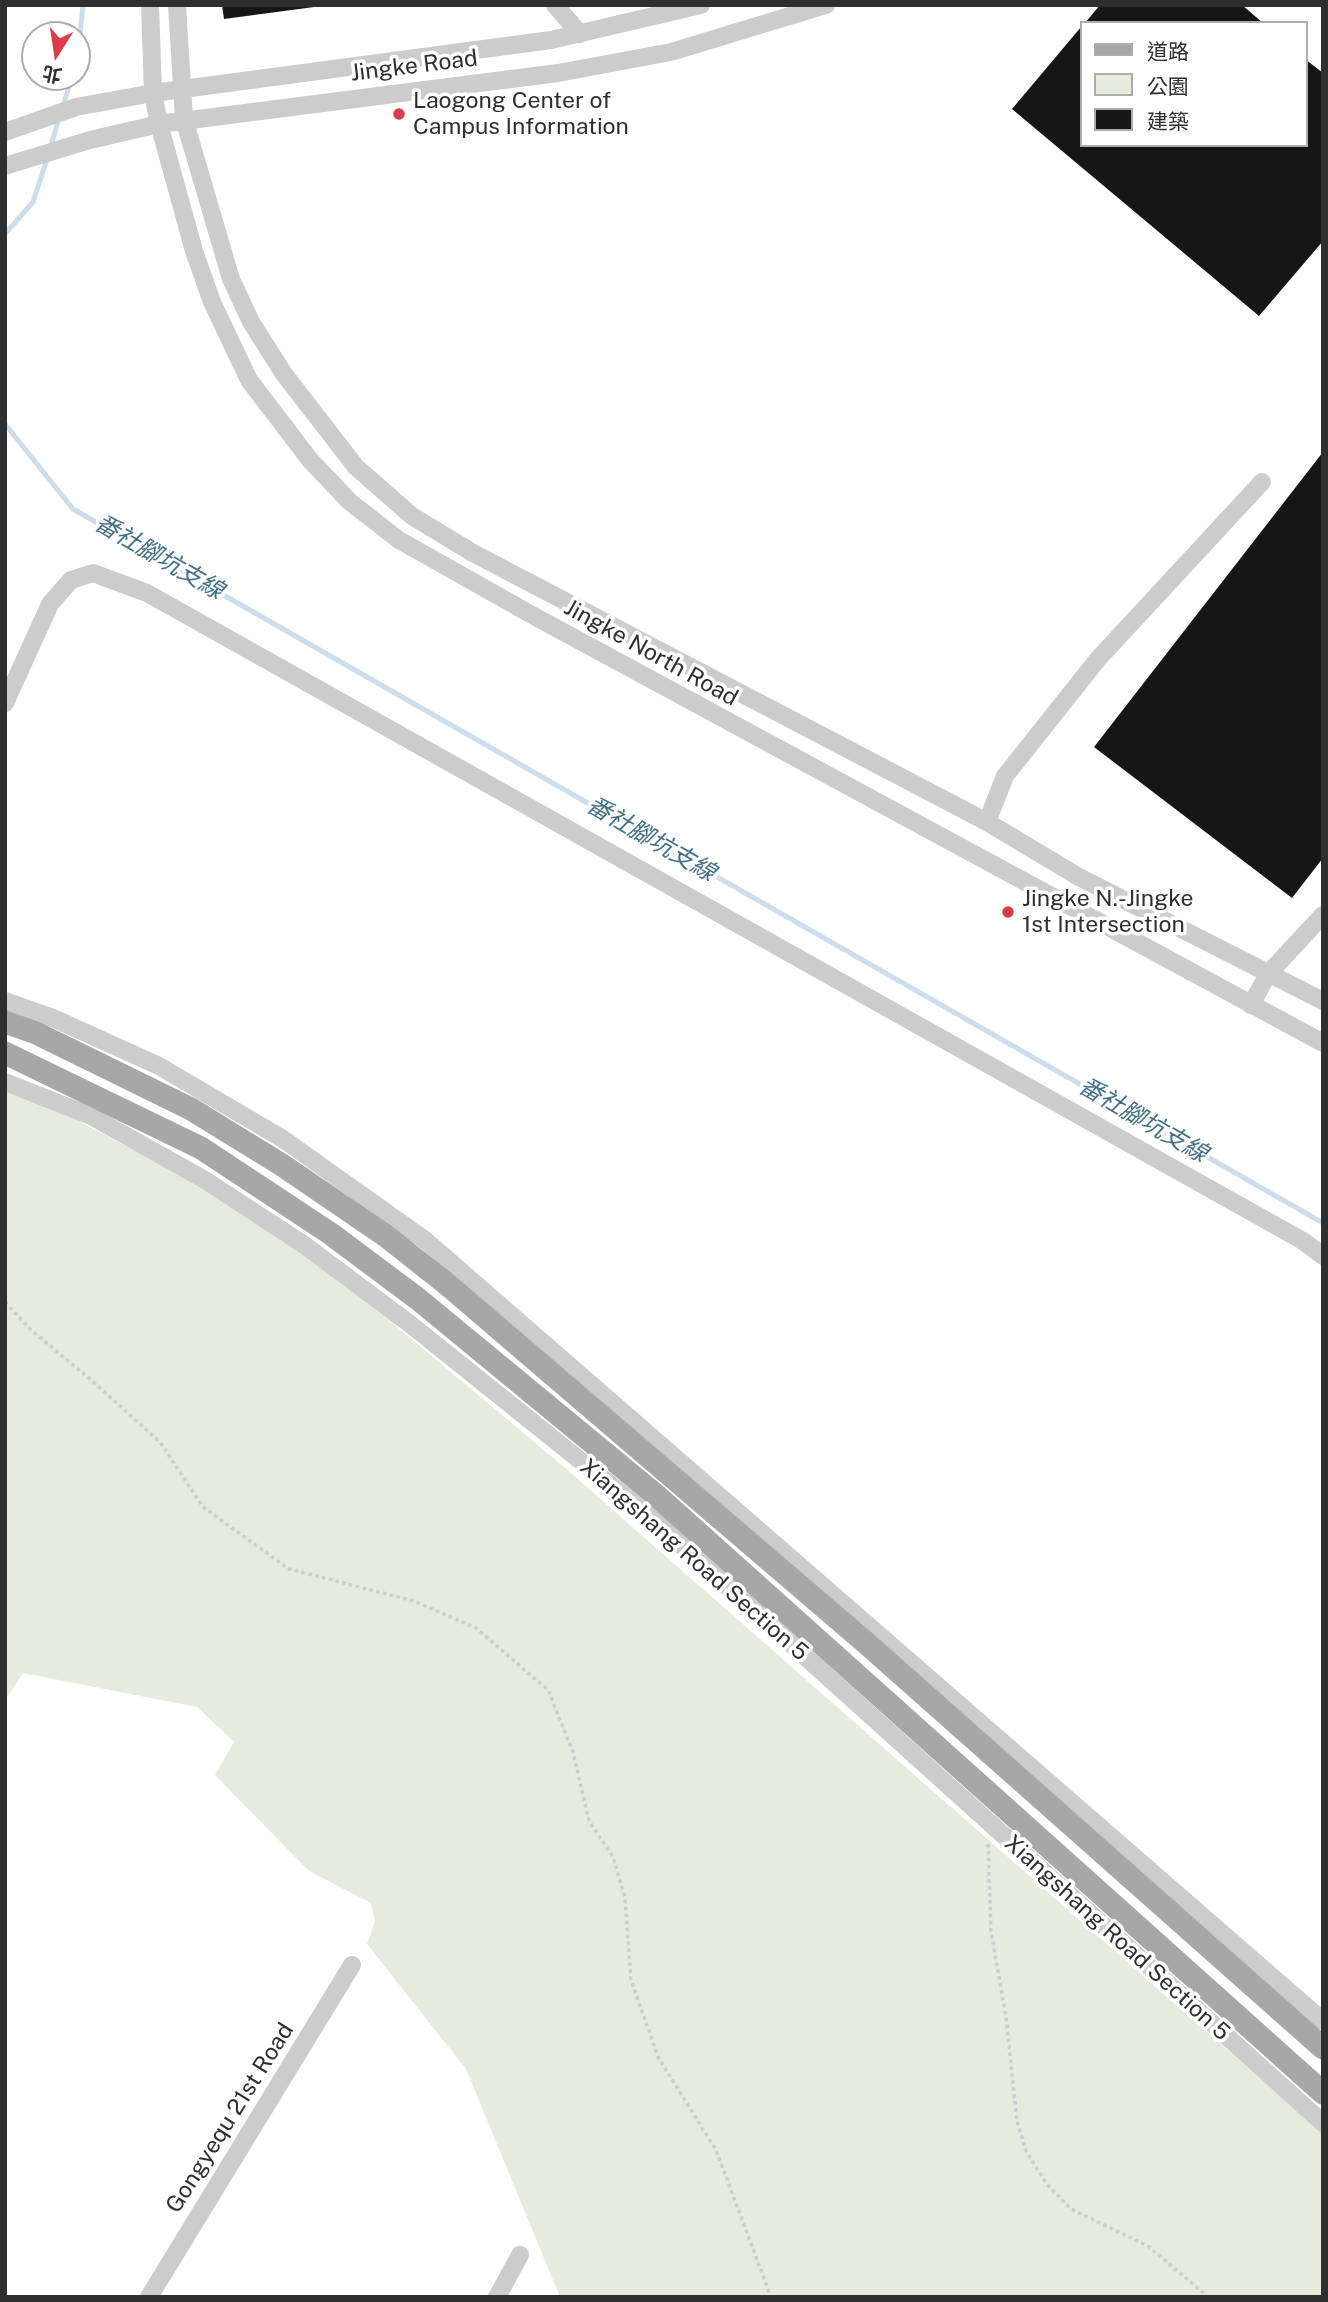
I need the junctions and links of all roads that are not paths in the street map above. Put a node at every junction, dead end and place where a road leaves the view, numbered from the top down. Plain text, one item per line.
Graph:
1 (150, 5) edge
2 (177, 5) edge
3 (555, 5) edge
4 (701, 5) edge
5 (826, 5) edge
6 (580, 34) junction
7 (180, 90) junction
8 (153, 93) junction
9 (183, 115) junction
10 (158, 119) junction
11 (5, 132) edge
12 (5, 166) edge
13 (1262, 482) dead end
14 (5, 702) edge
15 (987, 822) junction
16 (1323, 915) edge
17 (1268, 974) junction
18 (5, 1001) edge
19 (1323, 1001) edge
20 (1251, 1005) junction
21 (5, 1022) edge
22 (1323, 1043) edge
23 (5, 1053) edge
24 (5, 1082) edge
25 (1323, 1256) edge
26 (352, 1965) dead end
27 (1323, 2021) edge
28 (1323, 2048) edge
29 (1323, 2093) edge
30 (1323, 2123) edge
31 (520, 2255) dead end
32 (149, 2297) edge
33 (497, 2297) edge

1 - 8 street, Jingke North Road
2 - 7 street, Jingke North Road
3 - 6 street
4 - 6 street, Jingke Road
5 - 9 street, Jingke Road
6 - 7 street, Jingke Road
7 - 8 street, Jingke Road
7 - 9 street, Jingke North Road
8 - 10 street, Jingke North Road
8 - 11 street, Jingke Road
9 - 10 street, Jingke Road
9 - 15 street, Jingke North Road
10 - 12 street, Jingke Road
10 - 20 street, Jingke North Road
13 - 15 street
14 - 25 street
15 - 17 street, Jingke North Road
16 - 17 street
17 - 19 street, Jingke North Road
17 - 20 street
18 - 27 street
20 - 22 street, Jingke North Road
21 - 28 main road
23 - 29 main road, Xiangshang Road Section 5
24 - 30 street, Xiangshang Road Section 5
26 - 32 street, Gongyequ 21st Road
31 - 33 street

